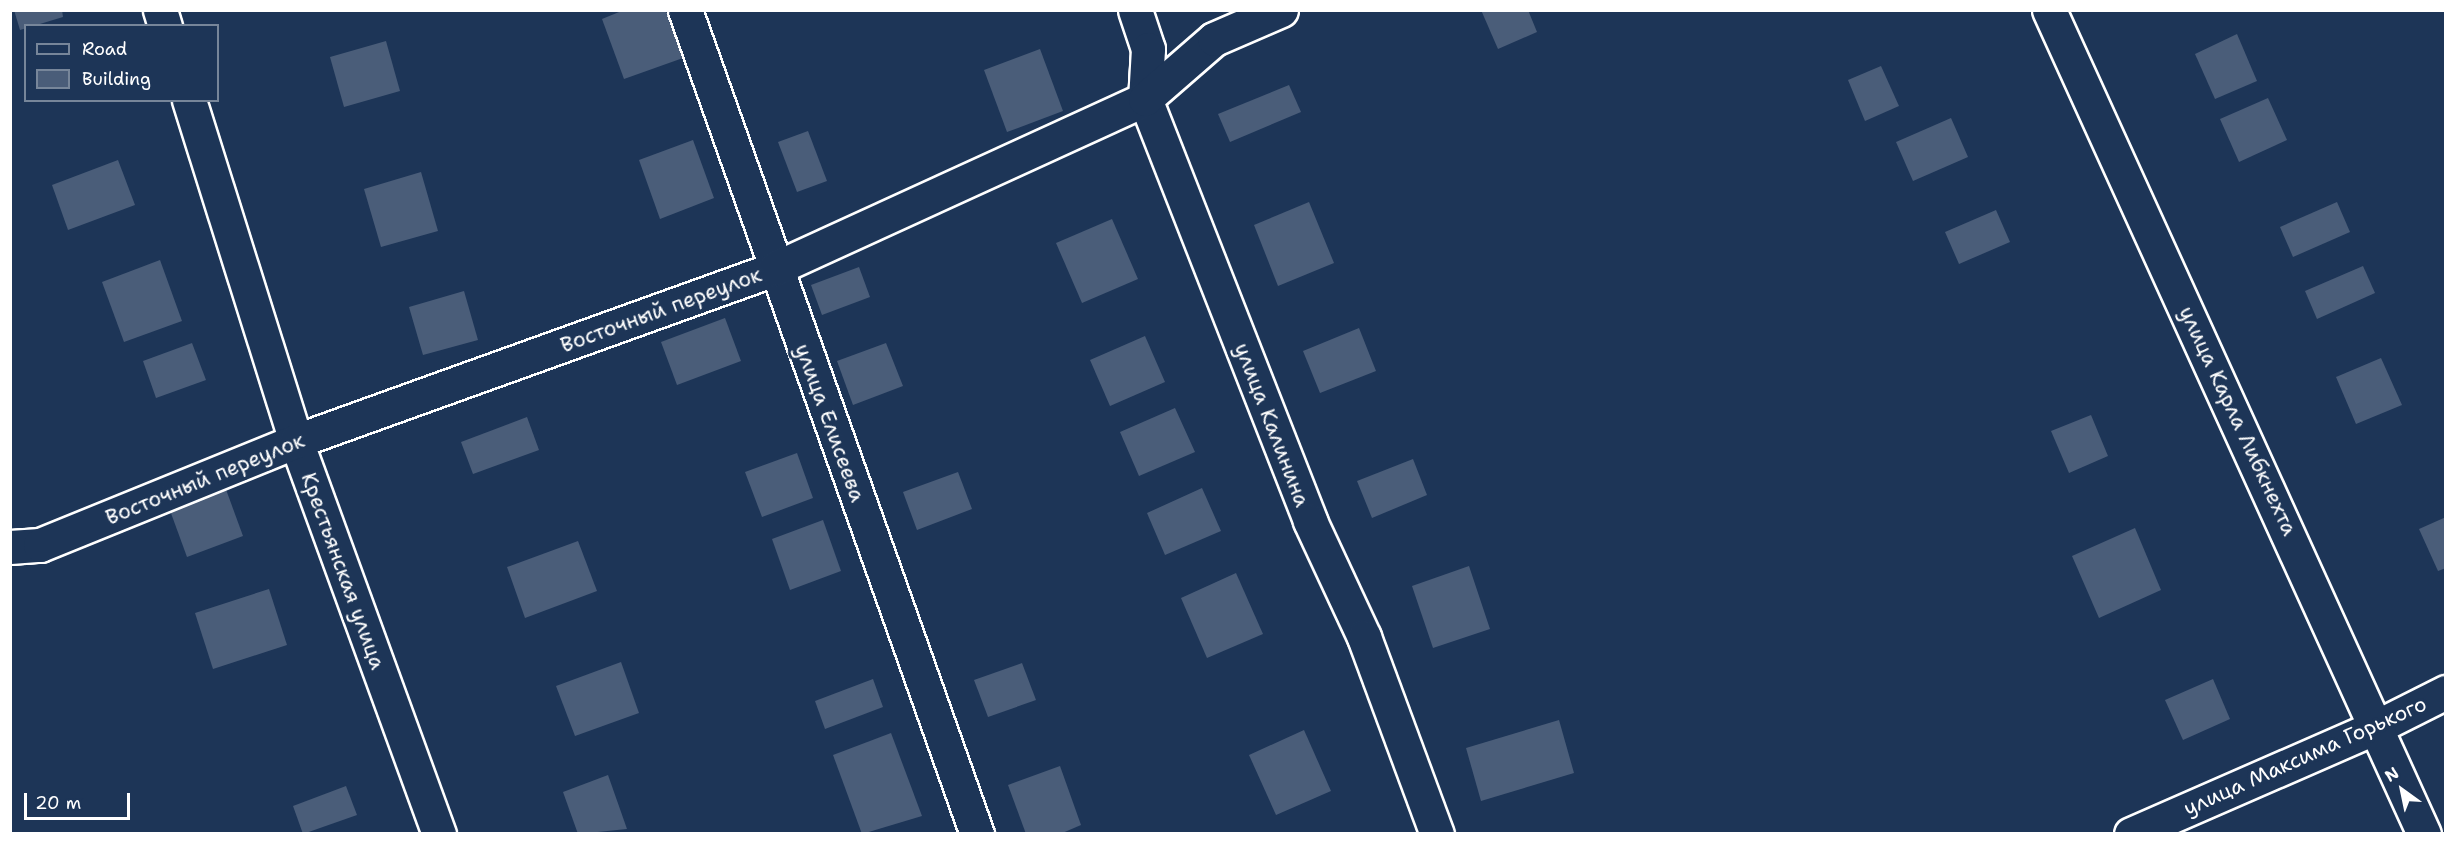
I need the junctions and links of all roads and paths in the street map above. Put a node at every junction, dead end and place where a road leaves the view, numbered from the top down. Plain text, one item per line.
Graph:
1 (685, 10) edge
2 (1135, 10) edge
3 (1281, 10) edge
4 (2049, 10) edge
5 (1145, 99) junction
6 (190, 102) edge
7 (774, 269) junction
8 (296, 441) junction
9 (10, 547) edge
10 (2445, 692) edge
11 (2378, 726) junction
12 (439, 834) edge
13 (977, 834) edge
14 (1437, 834) edge
15 (2131, 834) edge
16 (2424, 834) edge

1 - 7 street, улица Елисеева
2 - 5 street, улица Калинина
3 - 5 street, Восточный переулок
4 - 11 street, улица Карла Либкнехта
5 - 7 street, Восточный переулок
5 - 14 street, улица Калинина
6 - 8 street, Крестьянская улица
7 - 8 street, Восточный переулок
7 - 13 street, улица Елисеева
8 - 9 street, Восточный переулок
8 - 12 street, Крестьянская улица
10 - 11 street, улица Максима Горького
11 - 15 street, улица Максима Горького
11 - 16 street, улица Карла Либкнехта

